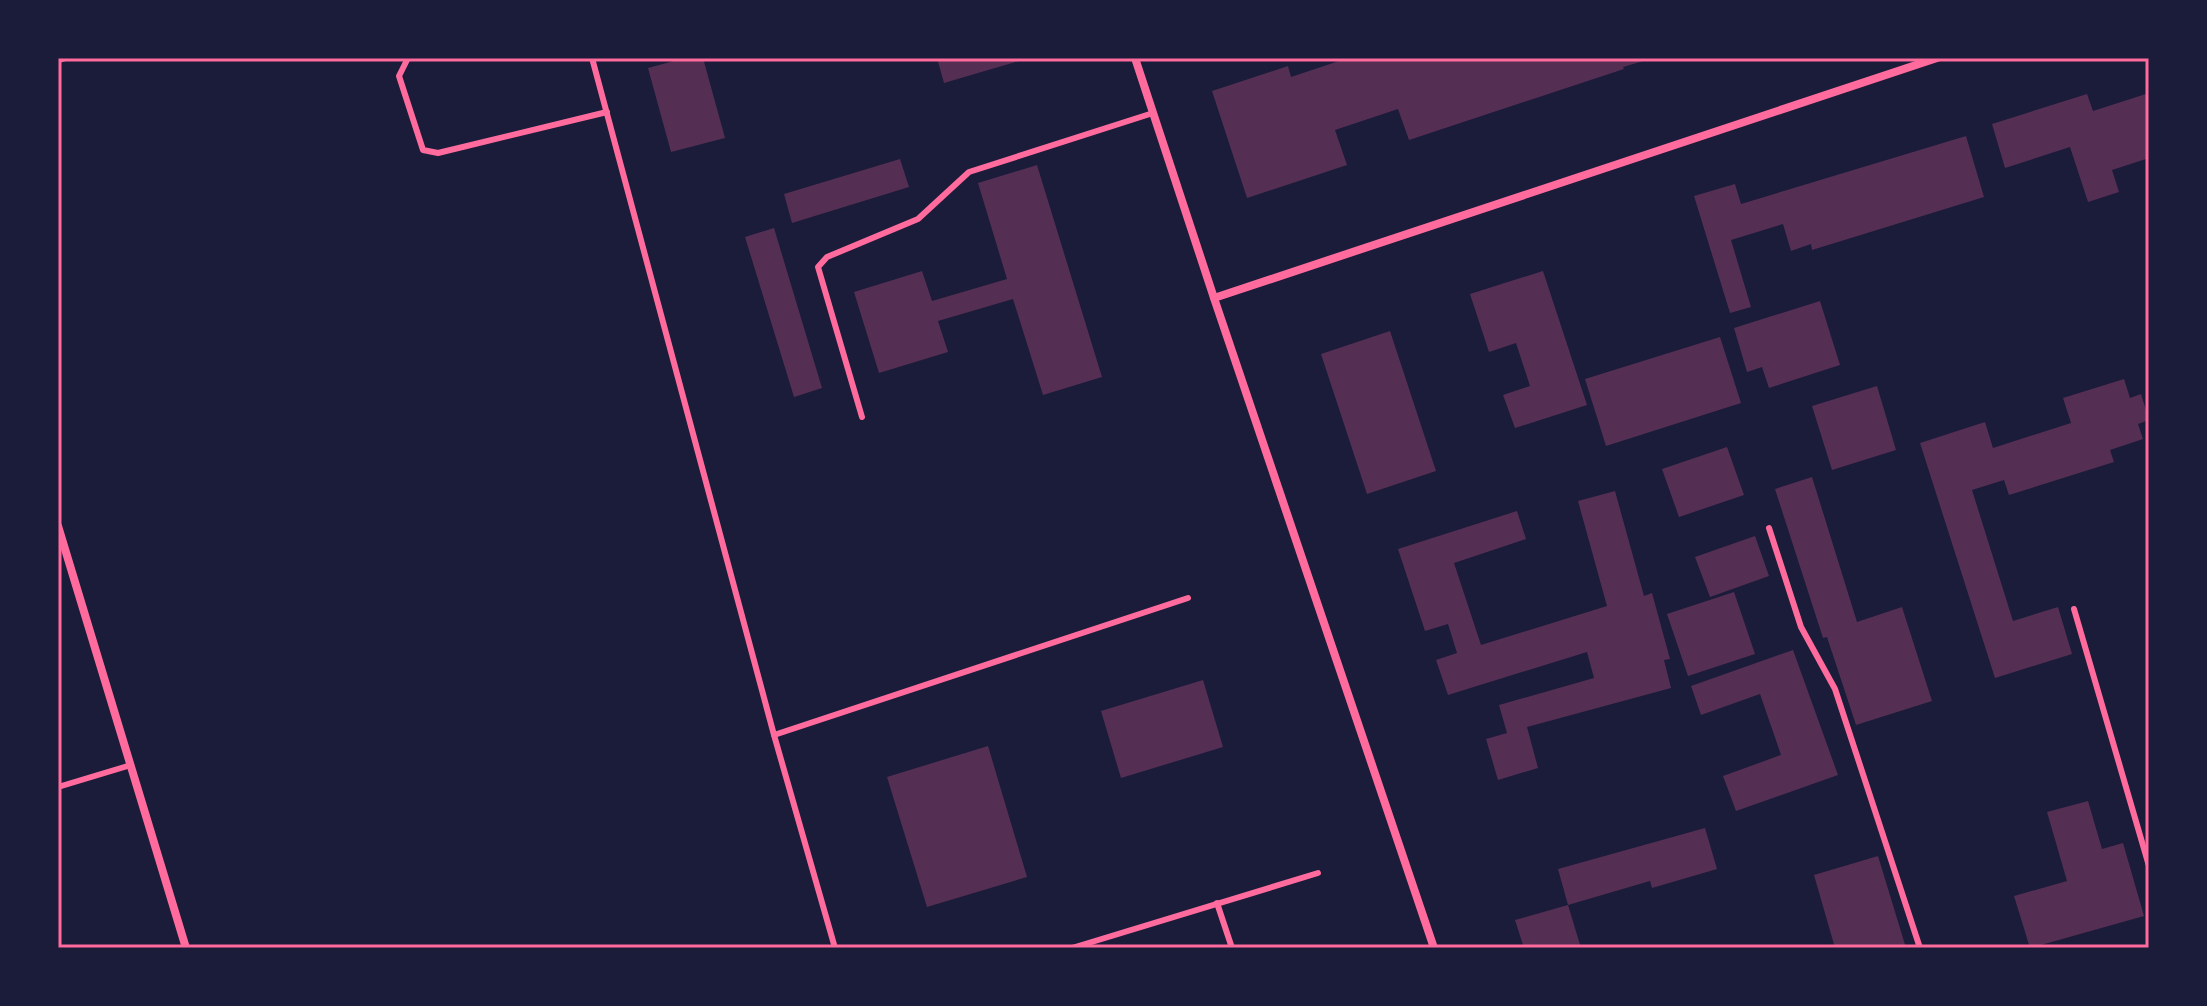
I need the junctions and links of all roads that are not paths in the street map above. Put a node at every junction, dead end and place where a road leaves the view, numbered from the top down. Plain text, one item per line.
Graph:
1 (65, 58) edge
2 (408, 58) edge
3 (592, 58) edge
4 (1135, 58) edge
5 (1937, 58) edge
6 (58, 60) edge
7 (607, 112) junction
8 (1153, 113) junction
9 (1214, 298) junction
10 (862, 417) dead end
11 (58, 526) edge
12 (1769, 528) dead end
13 (1188, 598) dead end
14 (2074, 609) dead end
15 (774, 735) junction
16 (131, 765) junction
17 (58, 787) edge
18 (2149, 866) edge
19 (1318, 873) dead end
20 (1217, 903) junction
21 (186, 948) edge
22 (835, 948) edge
23 (1072, 948) edge
24 (1232, 948) edge
25 (1434, 948) edge
26 (1920, 948) edge

1 - 6 lane
2 - 7 lane
3 - 7 lane
4 - 8 street
5 - 9 street
7 - 15 lane
8 - 9 street
8 - 10 lane
9 - 25 street
11 - 16 street
12 - 26 lane
13 - 15 lane
14 - 18 lane
15 - 22 lane
16 - 17 lane
16 - 21 street
19 - 20 lane
20 - 23 lane
20 - 24 lane

